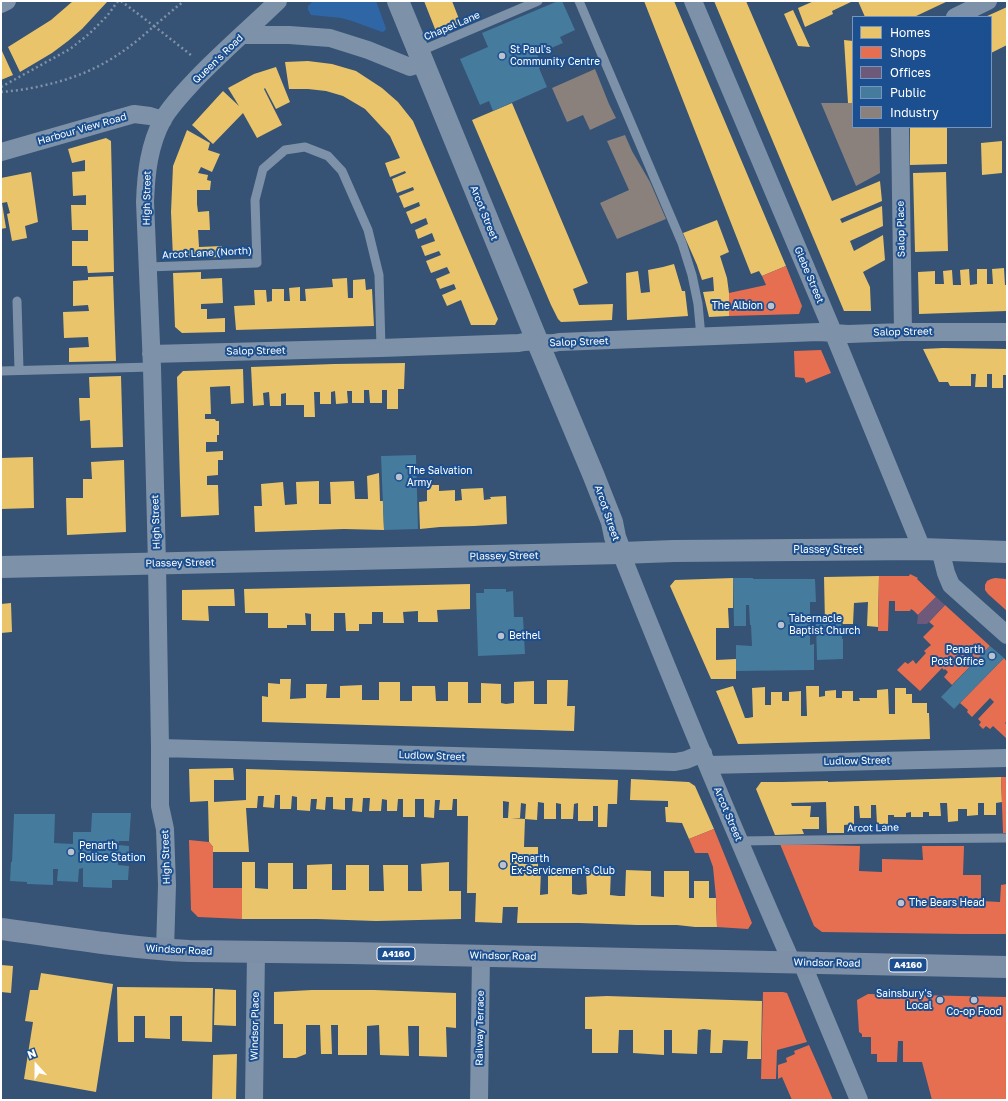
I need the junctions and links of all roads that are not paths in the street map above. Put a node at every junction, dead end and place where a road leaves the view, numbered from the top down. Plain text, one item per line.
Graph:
1 (7, 1) edge
2 (278, 1) edge
3 (398, 1) edge
4 (538, 1) edge
5 (579, 1) edge
6 (693, 1) edge
7 (988, 1) edge
8 (1, 4) edge
9 (957, 16) edge
10 (242, 35) junction
11 (420, 58) junction
12 (163, 120) junction
13 (900, 128) edge
14 (1, 152) edge
15 (148, 267) junction
16 (17, 301) dead end
17 (833, 332) junction
18 (903, 332) junction
19 (1007, 332) edge
20 (701, 337) junction
21 (538, 342) junction
22 (381, 348) junction
23 (151, 361) junction
24 (18, 370) junction
25 (1, 371) edge
26 (931, 549) junction
27 (1007, 552) edge
28 (621, 553) junction
29 (157, 564) junction
30 (1, 567) edge
31 (1007, 635) edge
32 (160, 748) junction
33 (1007, 758) edge
34 (705, 759) junction
35 (1007, 838) edge
36 (740, 841) junction
37 (1, 929) edge
38 (165, 950) junction
39 (256, 952) junction
40 (481, 956) junction
41 (797, 963) junction
42 (1007, 967) edge
43 (254, 1100) edge
44 (479, 1100) edge
45 (859, 1100) edge

1 - 8 street
2 - 10 street, Queen's Road
3 - 11 street, Arcot Street
4 - 11 lane, Chapel Lane
5 - 20 lane
6 - 17 street, Glebe Street
7 - 9 street
10 - 11 street
10 - 12 street, Queen's Road
11 - 21 street, Arcot Street
12 - 14 street, Harbour View Road
12 - 15 street, High Street
13 - 18 street, Salop Place
15 - 22 lane, Arcot Lane (North)
15 - 23 street, High Street
16 - 24 lane
17 - 18 street, Salop Street
17 - 20 street, Salop Street
17 - 26 street, Glebe Street
18 - 19 street, Salop Street
20 - 21 street, Salop Street
21 - 22 street, Salop Street
21 - 28 street, Arcot Street
22 - 23 street, Salop Street
23 - 24 lane
23 - 29 street, High Street
24 - 25 lane
26 - 27 street, Plassey Street
26 - 28 street, Plassey Street
26 - 31 street, Glebe Street
28 - 29 street, Plassey Street
28 - 34 street, Arcot Street
29 - 30 street, Plassey Street
29 - 32 street, High Street
32 - 34 street, Ludlow Street
32 - 38 street, High Street
33 - 34 street, Ludlow Street
34 - 36 street, Arcot Street
35 - 36 lane, Arcot Lane
36 - 41 street, Arcot Street
37 - 38 main road, Windsor Road / A4160
38 - 39 main road, Windsor Road / A4160
39 - 40 main road, Windsor Road / A4160
39 - 43 street, Windsor Place
40 - 41 main road, Windsor Road / A4160
40 - 44 street, Railway Terrace
41 - 42 main road, Windsor Road / A4160
41 - 45 street, Arcot Street

